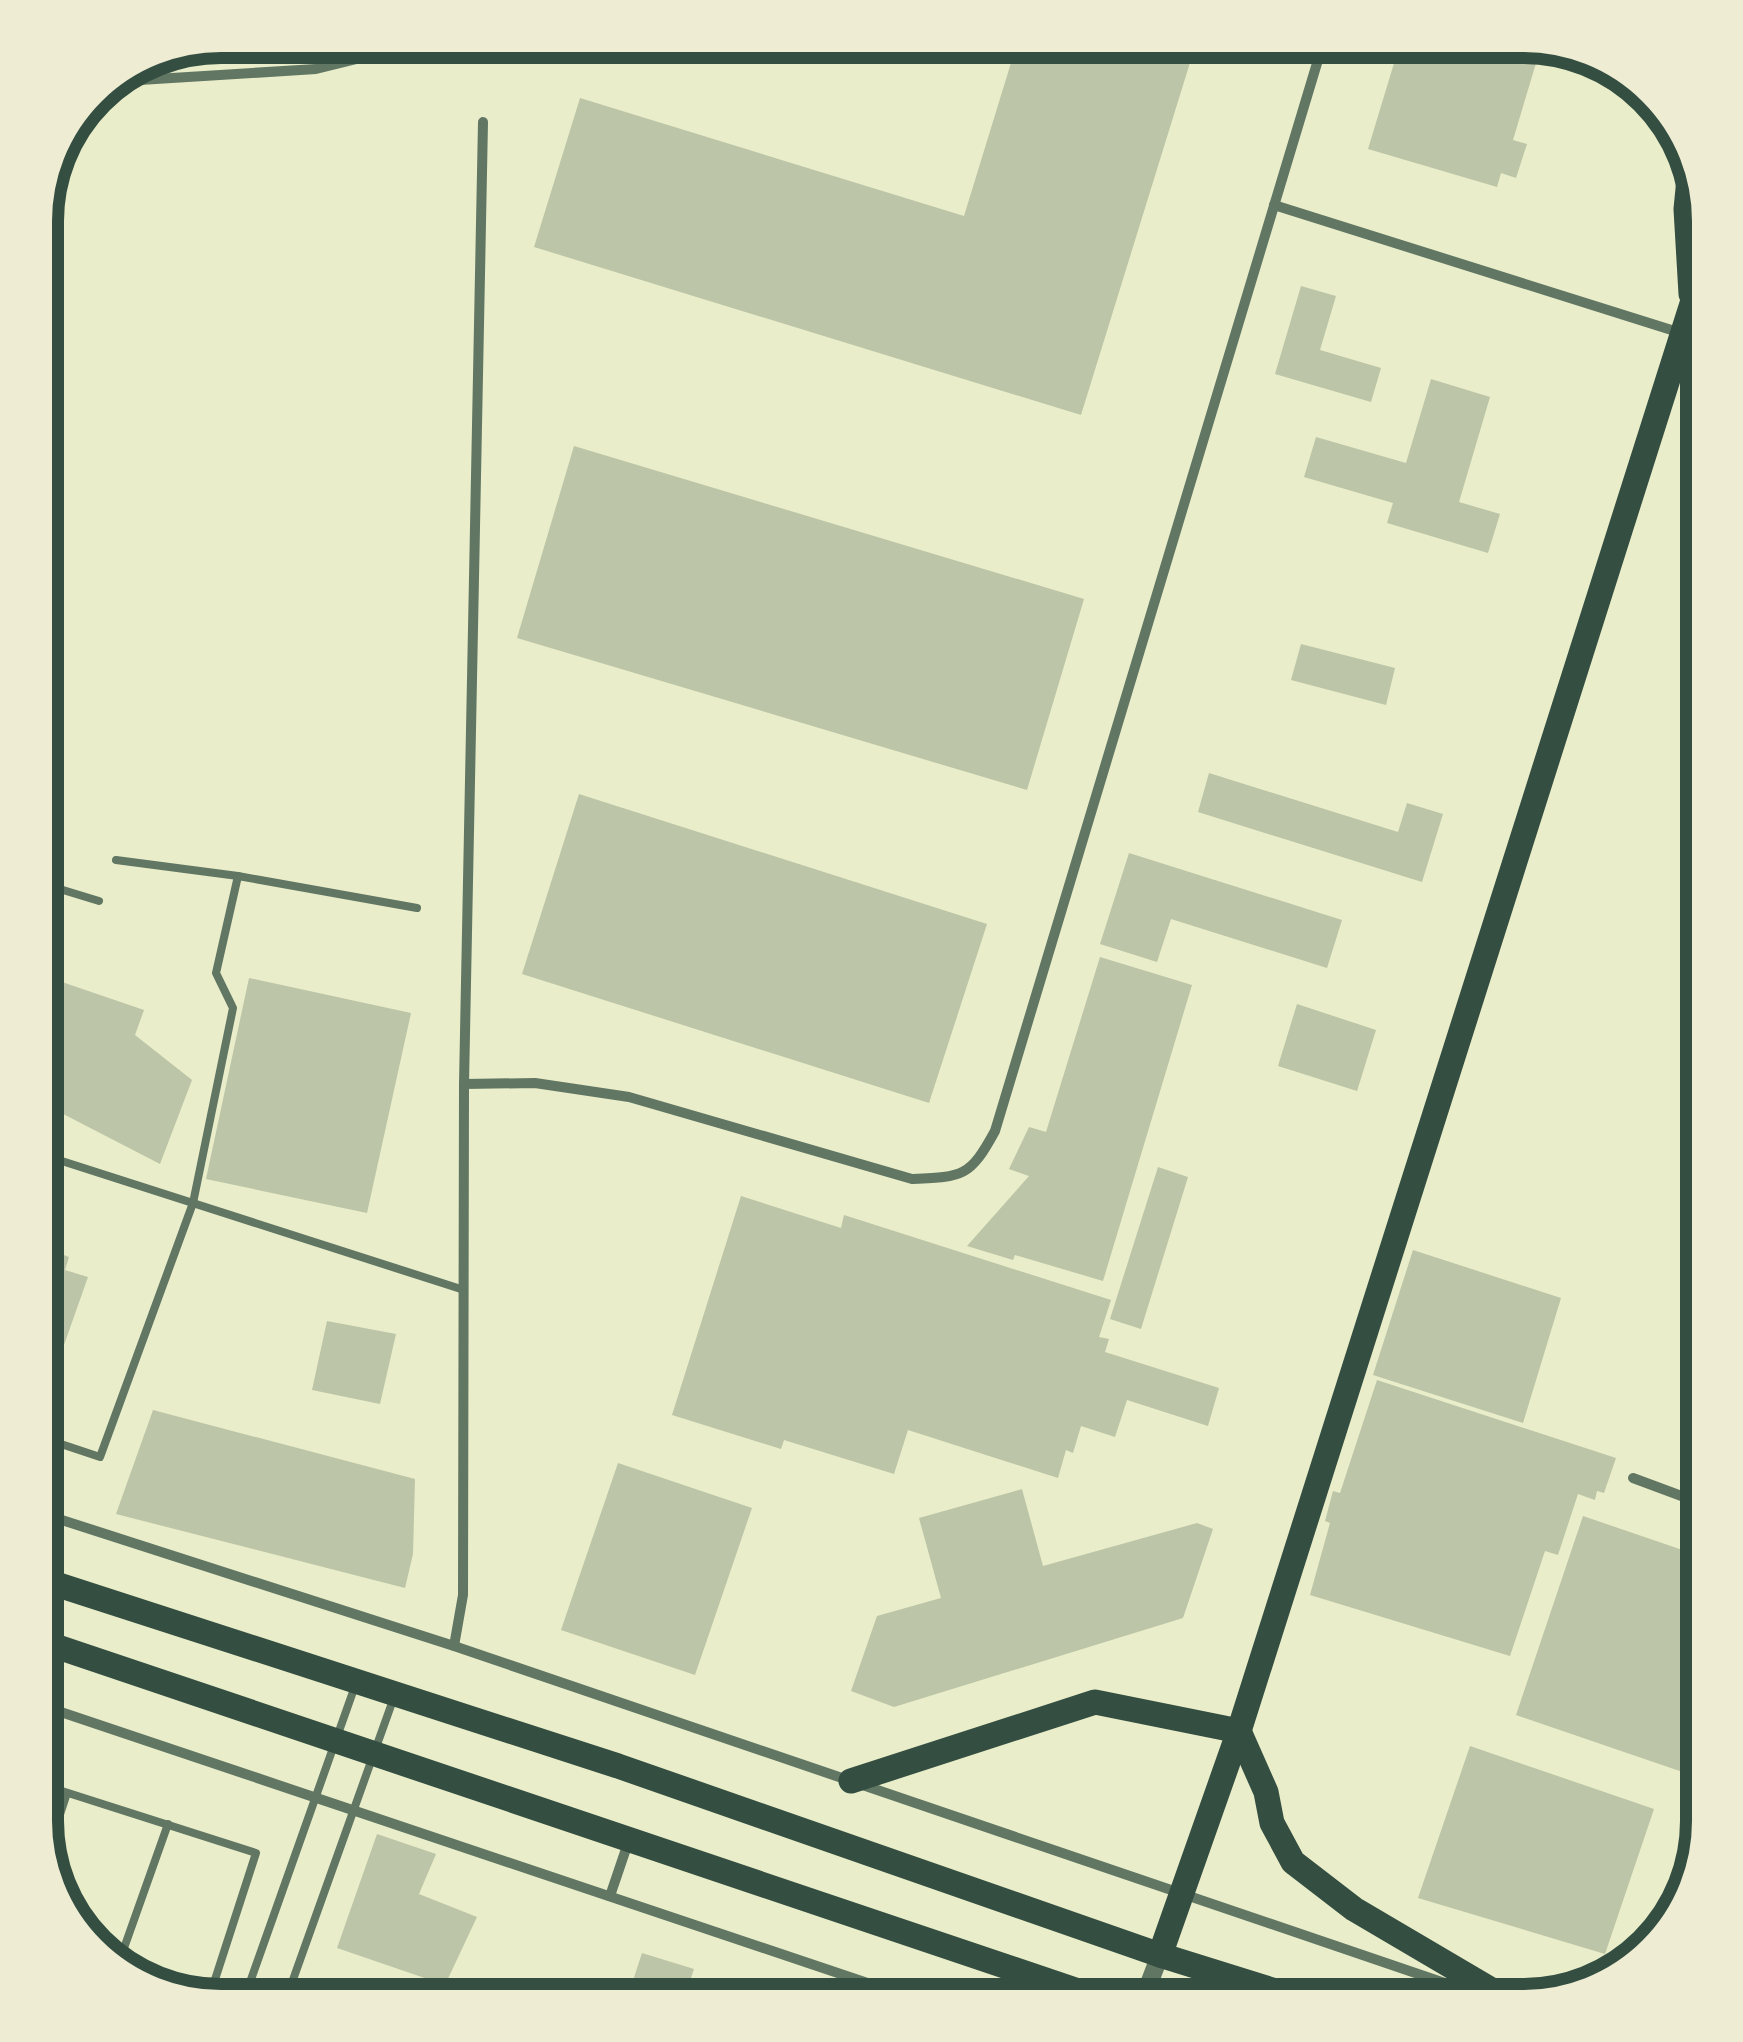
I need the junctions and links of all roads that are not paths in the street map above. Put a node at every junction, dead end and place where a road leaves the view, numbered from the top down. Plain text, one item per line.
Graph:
1 (363, 58) edge
2 (1319, 58) edge
3 (139, 80) edge
4 (483, 122) dead end
5 (1274, 205) junction
6 (1686, 316) edge
7 (1681, 333) junction
8 (116, 860) dead end
9 (238, 876) junction
10 (58, 888) edge
11 (99, 901) dead end
12 (417, 908) dead end
13 (464, 1084) junction
14 (58, 1160) edge
15 (193, 1203) junction
16 (464, 1290) junction
17 (58, 1442) edge
18 (1633, 1478) dead end
19 (1686, 1498) edge
20 (58, 1519) edge
21 (58, 1585) edge
22 (454, 1646) junction
23 (58, 1647) edge
24 (356, 1682) junction
25 (394, 1694) junction
26 (58, 1710) edge
27 (1239, 1731) junction
28 (336, 1740) junction
29 (373, 1754) junction
30 (851, 1781) junction
31 (58, 1790) edge
32 (67, 1793) junction
33 (314, 1798) junction
34 (355, 1810) junction
35 (58, 1820) edge
36 (168, 1824) junction
37 (629, 1839) junction
38 (610, 1896) junction
39 (1182, 1896) junction
40 (123, 1951) edge
41 (1160, 1955) junction
42 (214, 1983) edge
43 (249, 1984) edge
44 (292, 1984) edge
45 (871, 1984) edge
46 (1058, 1984) edge
47 (1149, 1984) edge
48 (1253, 1984) edge
49 (1448, 1984) edge
50 (1481, 1984) edge

1 - 3 street
2 - 5 street
4 - 13 street
5 - 7 street
5 - 13 street
6 - 7 main road
7 - 27 main road
8 - 9 lane
9 - 12 lane
9 - 15 lane
10 - 11 lane
13 - 16 street
14 - 15 lane
15 - 16 lane
15 - 17 lane
16 - 22 street
18 - 19 street
20 - 22 street
21 - 24 main road
22 - 30 street
23 - 28 main road
24 - 25 main road
24 - 28 lane
25 - 29 lane
25 - 41 main road
26 - 33 street
27 - 30 main road
27 - 39 main road
27 - 50 main road
28 - 29 main road
28 - 33 lane
29 - 34 lane
29 - 37 main road
30 - 39 street
31 - 32 lane
32 - 35 lane
32 - 36 lane
33 - 34 street
33 - 43 lane
34 - 38 street
34 - 44 lane
36 - 40 lane
36 - 42 lane
37 - 38 street
37 - 46 main road
38 - 45 street
39 - 41 main road
39 - 49 street
41 - 47 street
41 - 48 main road

